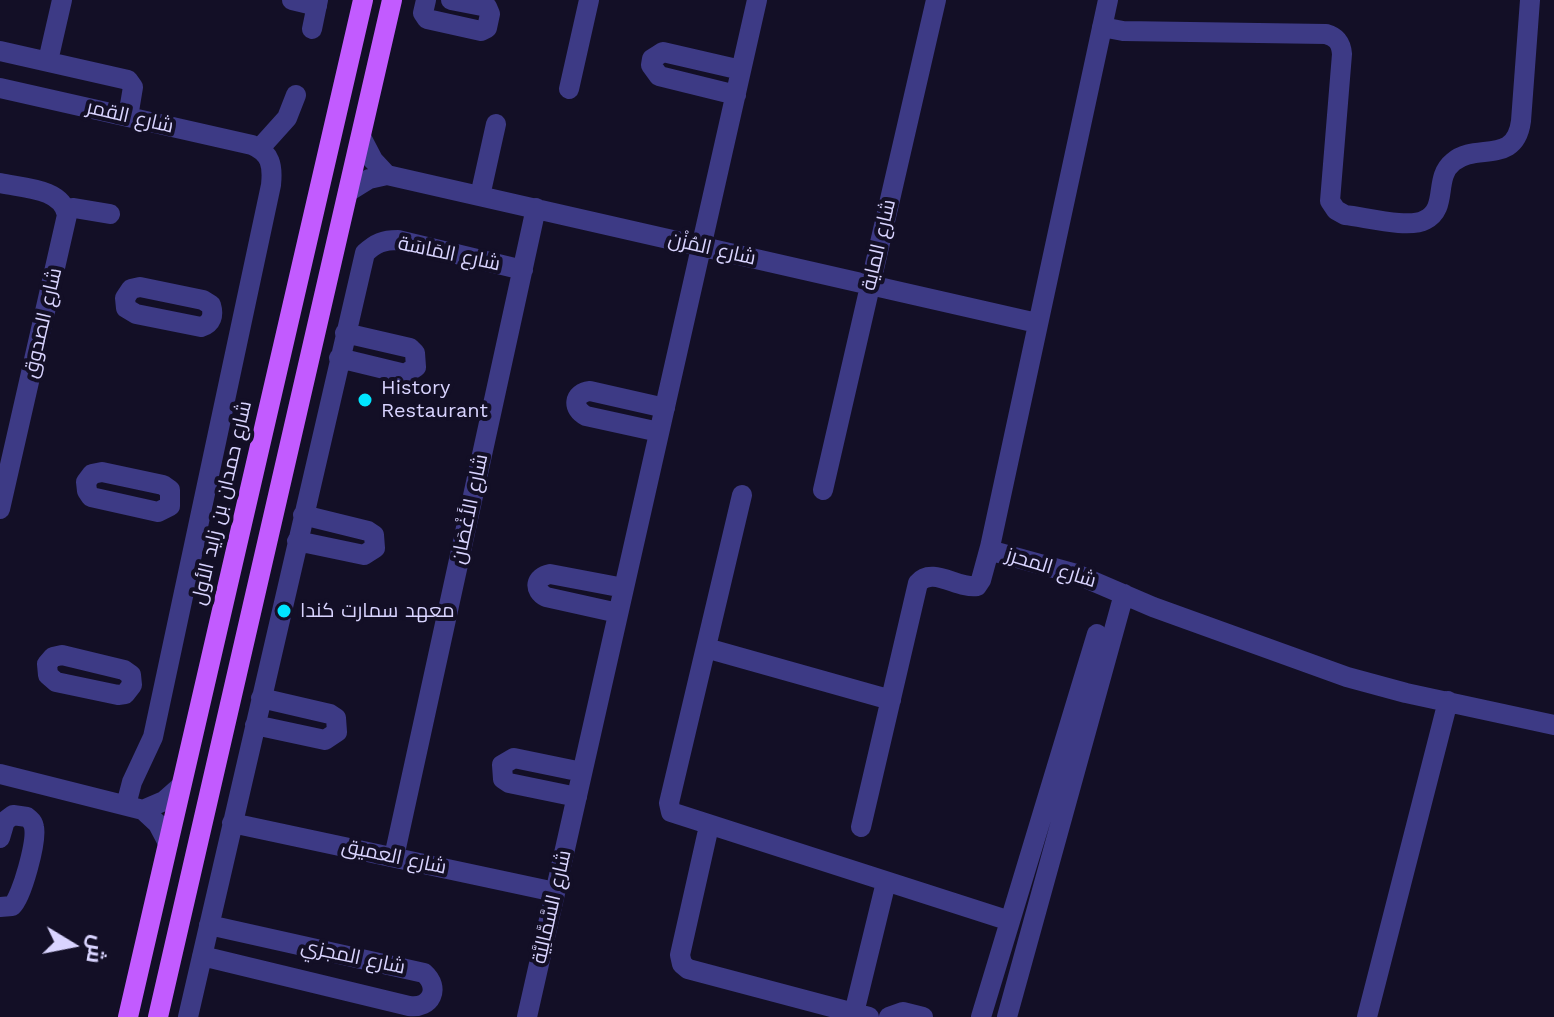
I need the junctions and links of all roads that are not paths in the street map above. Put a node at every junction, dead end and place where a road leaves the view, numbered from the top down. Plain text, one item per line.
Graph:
1 (62, 0) edge
2 (292, 0) edge
3 (363, 0) edge
4 (392, 0) edge
5 (426, 0) edge
6 (451, 0) edge
7 (589, 0) edge
8 (757, 0) edge
9 (936, 0) edge
10 (1108, 0) edge
11 (1530, 0) edge
12 (317, 3) edge
13 (1102, 27) junction
14 (312, 29) dead end
15 (0, 51) edge
16 (48, 61) junction
17 (741, 70) junction
18 (0, 88) edge
19 (569, 89) dead end
20 (296, 95) dead end
21 (736, 95) junction
22 (128, 117) junction
23 (496, 124) dead end
24 (361, 137) junction
25 (260, 148) junction
26 (387, 175) junction
27 (0, 183) edge
28 (348, 192) junction
29 (480, 196) junction
30 (536, 208) junction
31 (66, 209) junction
32 (110, 214) dead end
33 (701, 246) junction
34 (523, 270) junction
35 (870, 285) junction
36 (212, 317) dead end
37 (243, 323) junction
38 (1037, 323) junction
39 (345, 333) junction
40 (339, 358) junction
41 (665, 408) junction
42 (659, 432) junction
43 (823, 490) dead end
44 (742, 495) dead end
45 (172, 501) dead end
46 (203, 507) junction
47 (0, 509) edge
48 (303, 515) junction
49 (297, 541) junction
50 (990, 547) junction
51 (624, 588) junction
52 (1124, 594) junction
53 (618, 613) junction
54 (1099, 628) dead end
55 (706, 648) junction
56 (132, 685) dead end
57 (162, 691) junction
58 (261, 698) junction
59 (891, 700) junction
60 (1448, 701) junction
61 (255, 725) junction
62 (1554, 725) edge
63 (582, 772) junction
64 (0, 774) edge
65 (30, 781) junction
66 (181, 786) junction
67 (577, 797) junction
68 (135, 807) junction
69 (22, 815) junction
70 (232, 823) junction
71 (709, 826) junction
72 (861, 827) dead end
73 (0, 838) edge
74 (168, 843) junction
75 (195, 856) junction
76 (394, 857) junction
77 (886, 882) junction
78 (218, 886) junction
79 (555, 892) junction
80 (184, 906) junction
81 (0, 907) edge
82 (1010, 921) junction
83 (209, 925) junction
84 (202, 956) junction
85 (861, 1015) edge
86 (128, 1017) edge
87 (158, 1017) edge
88 (188, 1017) edge
89 (527, 1017) edge
90 (889, 1017) edge
91 (923, 1017) edge
92 (981, 1017) edge
93 (1007, 1017) edge
94 (1367, 1017) edge

1 - 16 street
2 - 12 street
3 - 66 main road, شارع حمدان بن زايد الأول
4 - 24 main road
5 - 6 street
7 - 19 street
8 - 17 street, شارع السَّمَّالِيَّة
9 - 35 street, شارع الماية
10 - 13 street, شارع المحرز
11 - 13 street
12 - 14 street
13 - 38 street, شارع المحرز
15 - 16 street
16 - 22 street
17 - 21 street, شارع السَّمَّالِيَّة
17 - 21 street
18 - 22 street, شارع القمر
20 - 25 street
21 - 33 street, شارع السَّمَّالِيَّة
22 - 25 street, شارع القمر
23 - 29 street
24 - 26 street
24 - 28 main road
25 - 37 street
26 - 28 street
26 - 29 street, شارع المُزْن
27 - 31 street
28 - 75 main road
29 - 30 street, شارع المُزْن
30 - 33 street, شارع المُزْن
30 - 34 street, شارع الأَغْصَان
31 - 32 street
31 - 47 street, شارع الصدوق
33 - 35 street, شارع المُزْن
33 - 41 street, شارع السَّمَّالِيَّة
34 - 39 street, شارع المَاسَة
34 - 76 street, شارع الأَغْصَان
35 - 38 street, شارع المُزْن
35 - 43 street, شارع الماية
36 - 37 street
37 - 46 street
38 - 50 street, شارع المحرز
39 - 40 street, شارع المَاسَة
39 - 40 street
40 - 48 street, شارع المَاسَة
41 - 42 street, شارع السَّمَّالِيَّة
41 - 42 street
42 - 51 street, شارع السَّمَّالِيَّة
44 - 55 street
45 - 46 street
46 - 57 street
48 - 49 street, شارع المَاسَة
48 - 49 street
49 - 58 street, شارع المَاسَة
50 - 52 street, شارع المحرز
50 - 59 street
51 - 53 street, شارع السَّمَّالِيَّة
51 - 53 street
52 - 60 street, شارع المحرز
52 - 93 street
53 - 63 street, شارع السَّمَّالِيَّة
54 - 82 street
55 - 59 street
55 - 71 street
56 - 57 street
57 - 68 street
58 - 61 street, شارع المَاسَة
58 - 61 street
59 - 72 street
60 - 62 street, شارع المحرز
60 - 94 street
61 - 70 street, شارع المَاسَة
63 - 67 street, شارع السَّمَّالِيَّة
63 - 67 street
64 - 65 street
65 - 68 street
65 - 69 street
66 - 68 street
66 - 74 main road, شارع حمدان بن زايد الأول
67 - 79 street, شارع السَّمَّالِيَّة
68 - 74 street
69 - 73 street
69 - 81 street
70 - 76 street, شارع العميق
70 - 78 street, شارع المَاسَة
71 - 77 street
71 - 85 street
74 - 86 main road, شارع حمدان بن زايد الأول
75 - 78 street
75 - 80 main road
76 - 79 street, شارع العميق
77 - 82 street
77 - 85 street
78 - 80 street
78 - 83 street, شارع المَاسَة
79 - 89 street, شارع السَّمَّالِيَّة
80 - 87 main road
82 - 92 street
83 - 84 street, شارع المَاسَة
83 - 84 street, شارع المجزي
84 - 88 street, شارع المَاسَة
90 - 91 street

